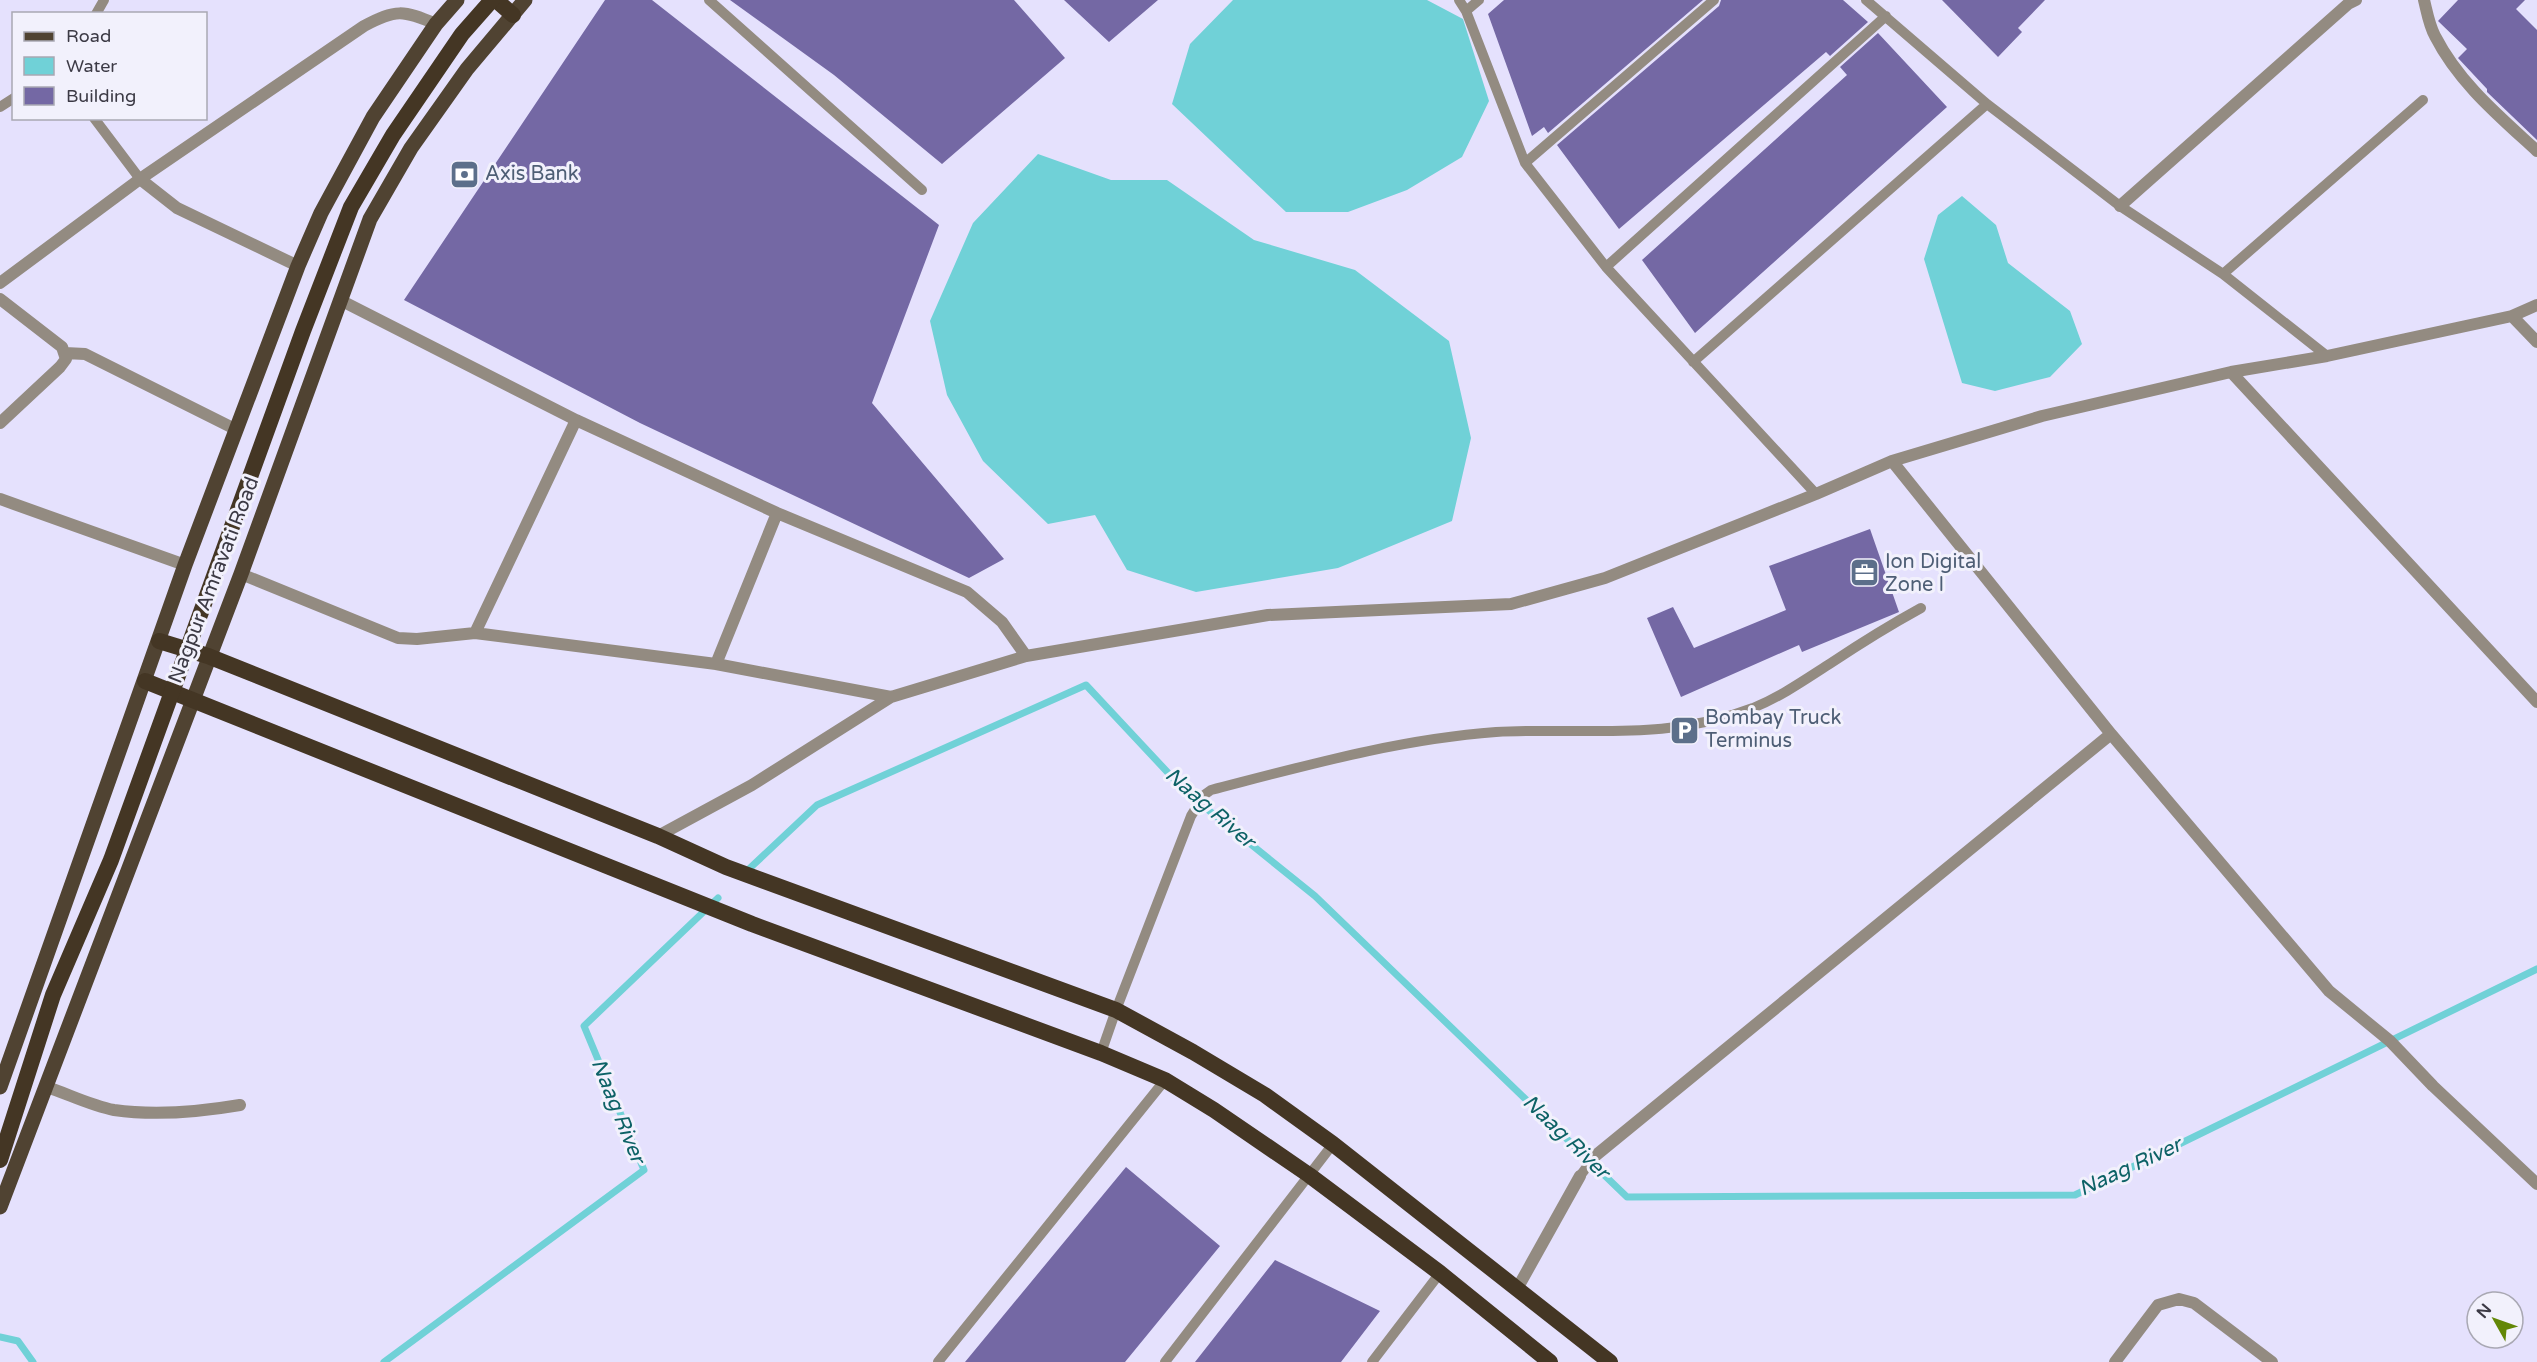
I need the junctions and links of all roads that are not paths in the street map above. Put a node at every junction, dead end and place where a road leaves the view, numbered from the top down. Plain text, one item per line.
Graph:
1 (457, 0) edge
2 (494, 0) edge
3 (525, 0) edge
4 (709, 0) edge
5 (1459, 0) edge
6 (1479, 0) edge
7 (1714, 0) edge
8 (1866, 0) edge
9 (2424, 0) edge
10 (2350, 1) edge
11 (1466, 11) junction
12 (513, 15) junction
13 (1886, 16) junction
14 (436, 24) junction
15 (2423, 100) dead end
16 (1987, 104) junction
17 (96, 120) edge
18 (2537, 151) edge
19 (1525, 163) junction
20 (140, 179) junction
21 (922, 190) dead end
22 (2120, 206) junction
23 (298, 266) junction
24 (1606, 267) junction
25 (2223, 274) junction
26 (0, 283) edge
27 (0, 299) edge
28 (340, 300) junction
29 (2537, 305) edge
30 (2512, 316) junction
31 (2537, 342) edge
32 (65, 353) junction
33 (2327, 356) junction
34 (1694, 362) junction
35 (2231, 372) junction
36 (576, 420) junction
37 (0, 423) edge
38 (235, 429) junction
39 (1892, 461) junction
40 (1816, 494) junction
41 (0, 499) edge
42 (777, 513) junction
43 (185, 565) junction
44 (241, 574) junction
45 (1921, 608) dead end
46 (475, 633) junction
47 (159, 640) junction
48 (208, 656) junction
49 (1026, 656) junction
50 (716, 664) junction
51 (145, 681) junction
52 (891, 697) junction
53 (192, 701) junction
54 (2537, 702) edge
55 (2111, 734) junction
56 (658, 836) junction
57 (1116, 1010) junction
58 (1101, 1053) junction
59 (1165, 1080) junction
60 (0, 1087) edge
61 (47, 1087) junction
62 (240, 1105) dead end
63 (1333, 1144) junction
64 (1595, 1156) joint
65 (0, 1160) edge
66 (1309, 1175) junction
67 (1580, 1176) joint
68 (2537, 1184) edge
69 (0, 1207) edge
70 (1440, 1273) junction
71 (1517, 1289) junction
72 (938, 1362) edge
73 (1165, 1362) edge
74 (1372, 1362) edge
75 (1550, 1362) edge
76 (1610, 1362) edge
77 (2115, 1362) edge
78 (2272, 1362) edge

1 - 14 main road, Nagpur Amravati Road
2 - 12 highway
2 - 65 highway, bridge
3 - 12 main road, Nagpur Amravati Road
4 - 21 lane
5 - 11 lane
6 - 11 lane
7 - 19 lane
8 - 13 lane
9 - 18 street
10 - 22 street
11 - 19 lane
12 - 28 main road, Nagpur Amravati Road
13 - 16 lane
13 - 24 lane
14 - 20 street
14 - 23 main road, Nagpur Amravati Road
15 - 25 lane
16 - 22 lane
16 - 34 lane
17 - 20 lane
19 - 24 lane
20 - 23 street
20 - 26 street
22 - 25 lane
23 - 38 main road, Nagpur Amravati Road
24 - 34 lane
25 - 33 lane
27 - 32 street
28 - 36 street
28 - 44 main road, Nagpur Amravati Road
29 - 30 street
30 - 31 street
30 - 33 street
32 - 37 street
32 - 38 street
33 - 35 street
34 - 40 lane
35 - 39 street
35 - 54 street
36 - 42 street
36 - 46 street
38 - 43 main road, Nagpur Amravati Road
39 - 40 street
39 - 55 street
40 - 49 street
41 - 43 street
42 - 49 street
42 - 50 street
43 - 47 main road, Nagpur Amravati Road
44 - 46 street
44 - 48 main road, Nagpur Amravati Road
45 - 57 lane
46 - 50 street
47 - 48 highway
47 - 51 main road, Nagpur Amravati Road
48 - 53 main road, Nagpur Amravati Road
48 - 56 highway
49 - 52 street
50 - 52 street
51 - 53 highway
51 - 60 main road, Nagpur Amravati Road
52 - 56 street
53 - 58 highway
53 - 61 main road, Nagpur Amravati Road
55 - 64 street
55 - 68 street
56 - 57 highway
57 - 58 lane
57 - 63 highway
58 - 59 highway
59 - 66 highway
59 - 72 lane
61 - 62 street
61 - 69 main road, Nagpur Amravati Road
63 - 66 lane
63 - 71 highway
64 - 67 lane
66 - 70 highway
66 - 73 lane
67 - 71 street
70 - 74 lane
70 - 75 highway
71 - 76 highway
77 - 78 street

